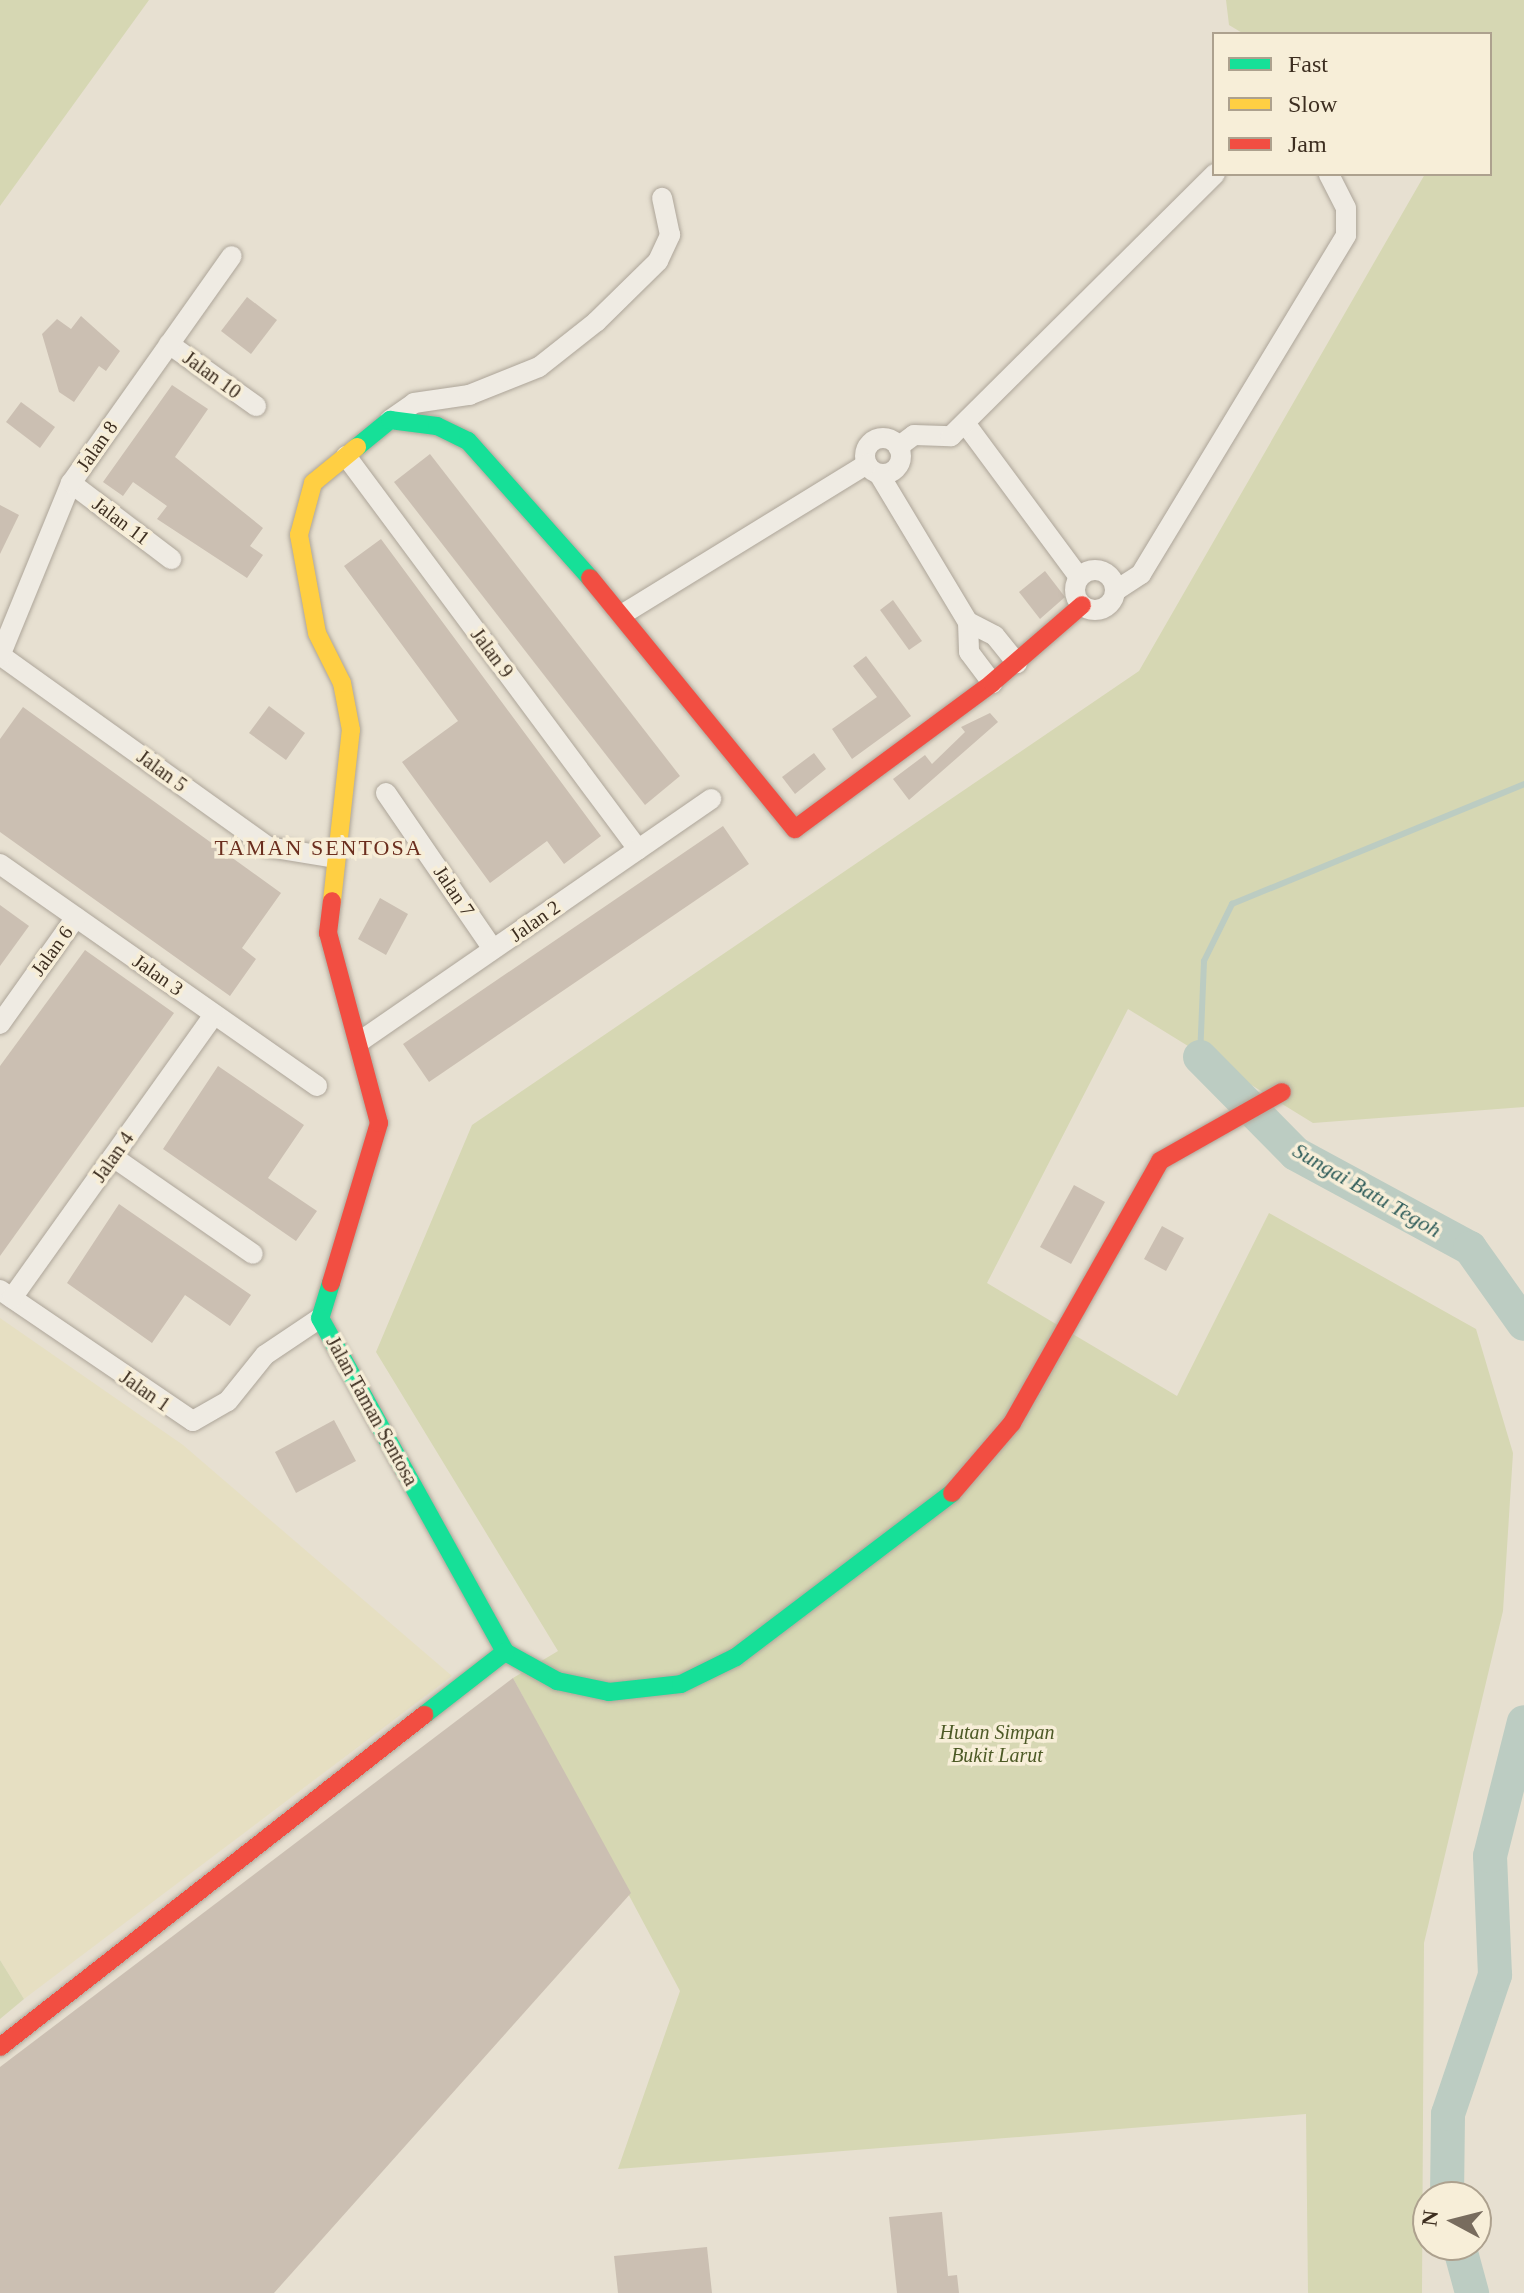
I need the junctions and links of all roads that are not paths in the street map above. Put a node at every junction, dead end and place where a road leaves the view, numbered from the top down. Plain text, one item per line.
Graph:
1 (1213, 176) edge
2 (1330, 176) edge
3 (662, 198) dead end
4 (232, 256) dead end
5 (169, 344) junction
6 (256, 406) dead end
7 (390, 420) junction
8 (965, 423) junction
9 (898, 447) junction
10 (346, 456) junction
11 (873, 469) junction
12 (71, 483) junction
13 (171, 559) dead end
14 (1079, 577) junction
15 (1115, 591) junction
16 (1082, 605) junction
17 (623, 614) junction
18 (968, 622) junction
19 (0, 656) edge
20 (1017, 663) junction
21 (992, 683) junction
22 (386, 793) dead end
23 (711, 799) dead end
24 (638, 849) junction
25 (335, 858) junction
26 (0, 864) edge
27 (76, 917) junction
28 (493, 949) junction
29 (214, 1015) junction
30 (0, 1024) edge
31 (359, 1042) junction
32 (317, 1086) dead end
33 (1282, 1092) dead end
34 (113, 1157) junction
35 (253, 1254) dead end
36 (6, 1294) edge
37 (320, 1318) junction
38 (505, 1652) junction
39 (0, 2047) edge

1 - 8 street
2 - 15 street
3 - 7 street
4 - 5 street, Jalan 8
5 - 6 street, Jalan 10
5 - 12 street, Jalan 8
7 - 10 street, Jalan Taman Sentosa
7 - 17 street
8 - 9 street
8 - 14 street
9 - 11 street
9 - 11 street
10 - 24 street, Jalan 9
10 - 25 street, Jalan Taman Sentosa
11 - 17 street
11 - 18 street
12 - 13 street, Jalan 11
12 - 19 street, Jalan 8
14 - 15 street
14 - 16 street
15 - 16 street
16 - 20 street
17 - 21 street
18 - 20 street
18 - 21 street
19 - 25 street, Jalan 5
20 - 21 street
22 - 28 street, Jalan 7
23 - 24 street, Jalan 2
24 - 28 street, Jalan 2
25 - 31 street, Jalan Taman Sentosa
26 - 27 street, Jalan 3
27 - 29 street, Jalan 3
27 - 30 street, Jalan 6
28 - 31 street, Jalan 2
29 - 32 street, Jalan 3
29 - 34 street, Jalan 4
31 - 37 street, Jalan Taman Sentosa
33 - 38 street
34 - 35 street
34 - 36 street, Jalan 4
36 - 37 street, Jalan 1
37 - 38 street, Jalan Taman Sentosa
38 - 39 street

